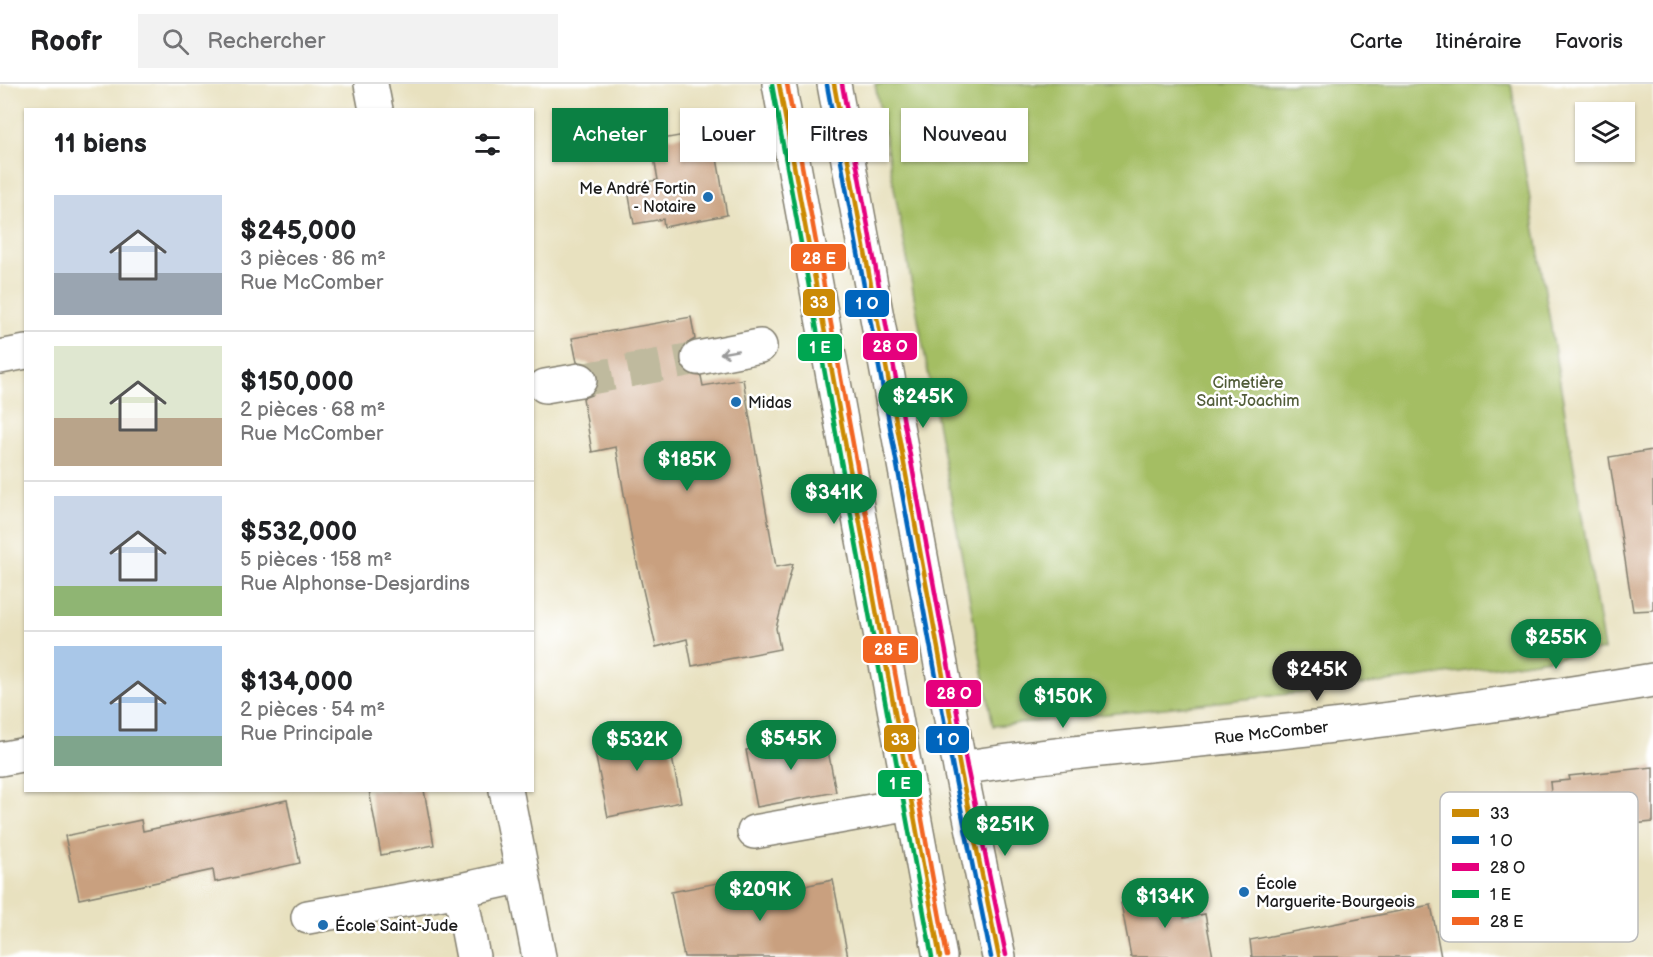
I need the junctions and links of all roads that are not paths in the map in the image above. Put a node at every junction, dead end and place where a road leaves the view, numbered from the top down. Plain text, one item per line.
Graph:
1 (371, 84) edge
2 (779, 84) edge
3 (834, 84) edge
4 (376, 108) edge
5 (760, 346) dead end
6 (24, 352) edge
7 (0, 357) edge
8 (698, 358) tunnel mouth
9 (580, 380) tunnel mouth
10 (545, 386) dead end
11 (1653, 680) edge
12 (24, 754) edge
13 (0, 759) edge
14 (960, 768) junction
15 (506, 792) edge
16 (911, 804) junction
17 (754, 832) dead end
18 (523, 876) junction
19 (460, 890) junction
20 (308, 917) dead end
21 (473, 957) edge
22 (539, 957) edge
23 (940, 957) edge
24 (999, 957) edge

1 - 4 street
2 - 16 street
3 - 14 street
5 -> 8 street
6 - 7 street
9 - 10 street
11 - 14 street, Rue McComber
12 - 13 street
14 - 24 street
15 - 18 street
16 - 17 street
16 - 23 street
18 - 19 street
18 - 22 street
19 - 20 street
19 - 21 street

